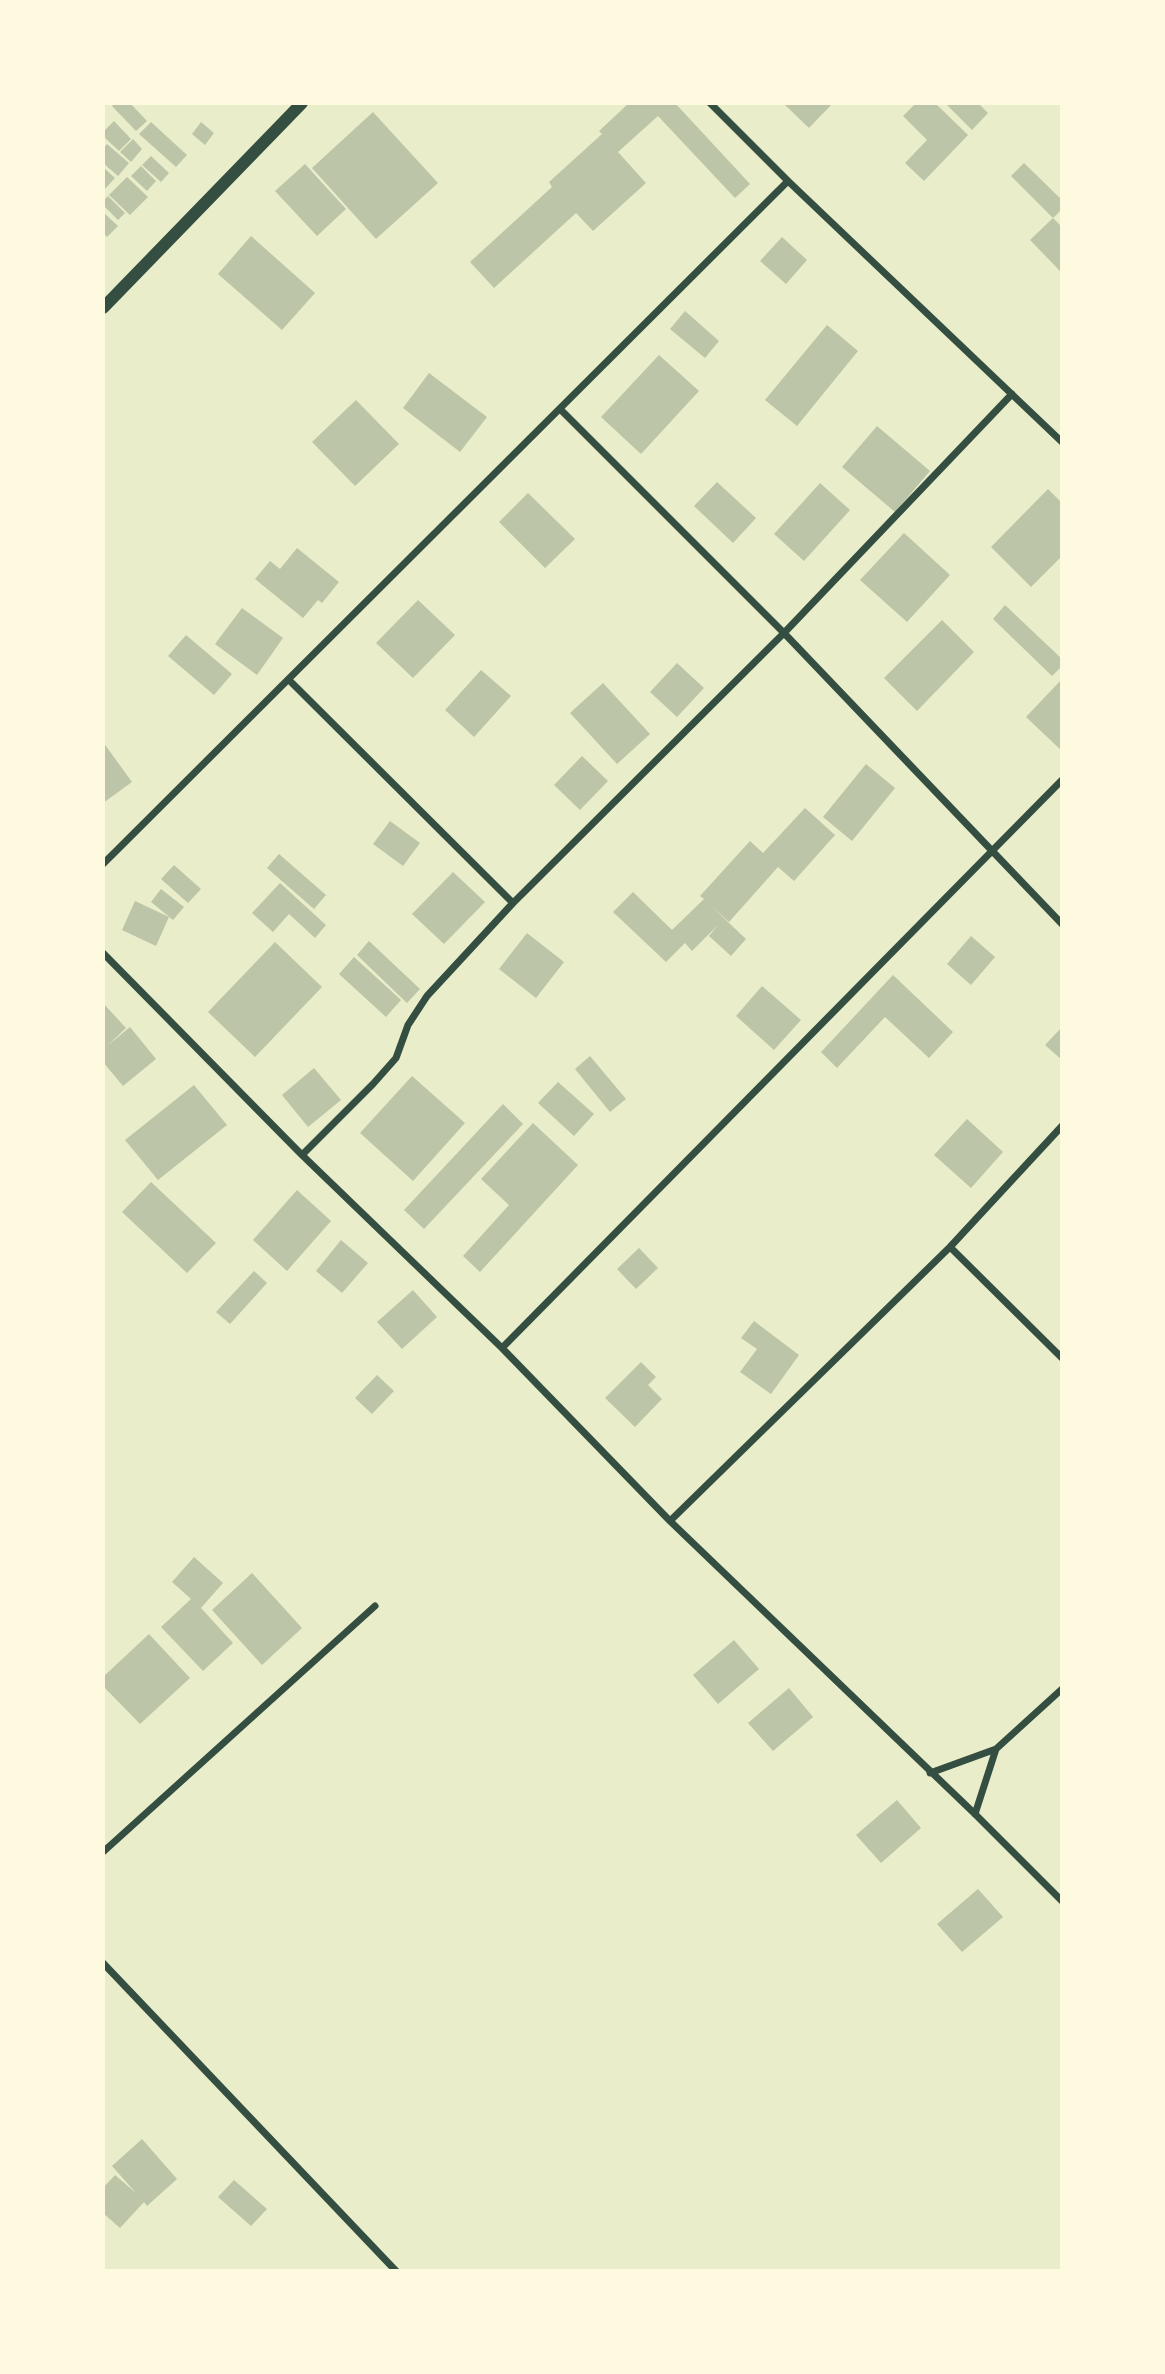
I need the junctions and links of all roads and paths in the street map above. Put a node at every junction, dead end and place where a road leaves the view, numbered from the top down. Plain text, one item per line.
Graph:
1 (302, 103) edge
2 (714, 105) edge
3 (788, 181) junction
4 (103, 308) edge
5 (1012, 394) junction
6 (560, 409) junction
7 (1062, 442) edge
8 (784, 633) junction
9 (289, 680) junction
10 (1062, 780) edge
11 (991, 852) junction
12 (103, 864) edge
13 (513, 903) junction
14 (1062, 924) edge
15 (103, 953) edge
16 (1062, 1126) edge
17 (302, 1155) junction
18 (950, 1247) junction
19 (502, 1348) junction
20 (1062, 1358) edge
21 (670, 1521) junction
22 (375, 1605) dead end
23 (1062, 1689) edge
24 (996, 1749) junction
25 (930, 1773) junction
26 (975, 1814) junction
27 (103, 1852) edge
28 (1062, 1901) edge
29 (103, 1963) edge
30 (396, 2271) edge

1 - 4 street
2 - 3 street
3 - 5 street
3 - 6 street
5 - 7 street
5 - 8 street
6 - 8 street
6 - 9 street
8 - 11 street
8 - 13 street
9 - 12 street
9 - 13 street
10 - 11 street
11 - 14 street
11 - 19 street
13 - 17 street
15 - 17 street
16 - 18 street
17 - 19 street
18 - 20 street
18 - 21 street
19 - 21 street
21 - 25 street
22 - 27 street
23 - 24 street
24 - 25 street
24 - 26 street
25 - 26 street
26 - 28 street
29 - 30 street

